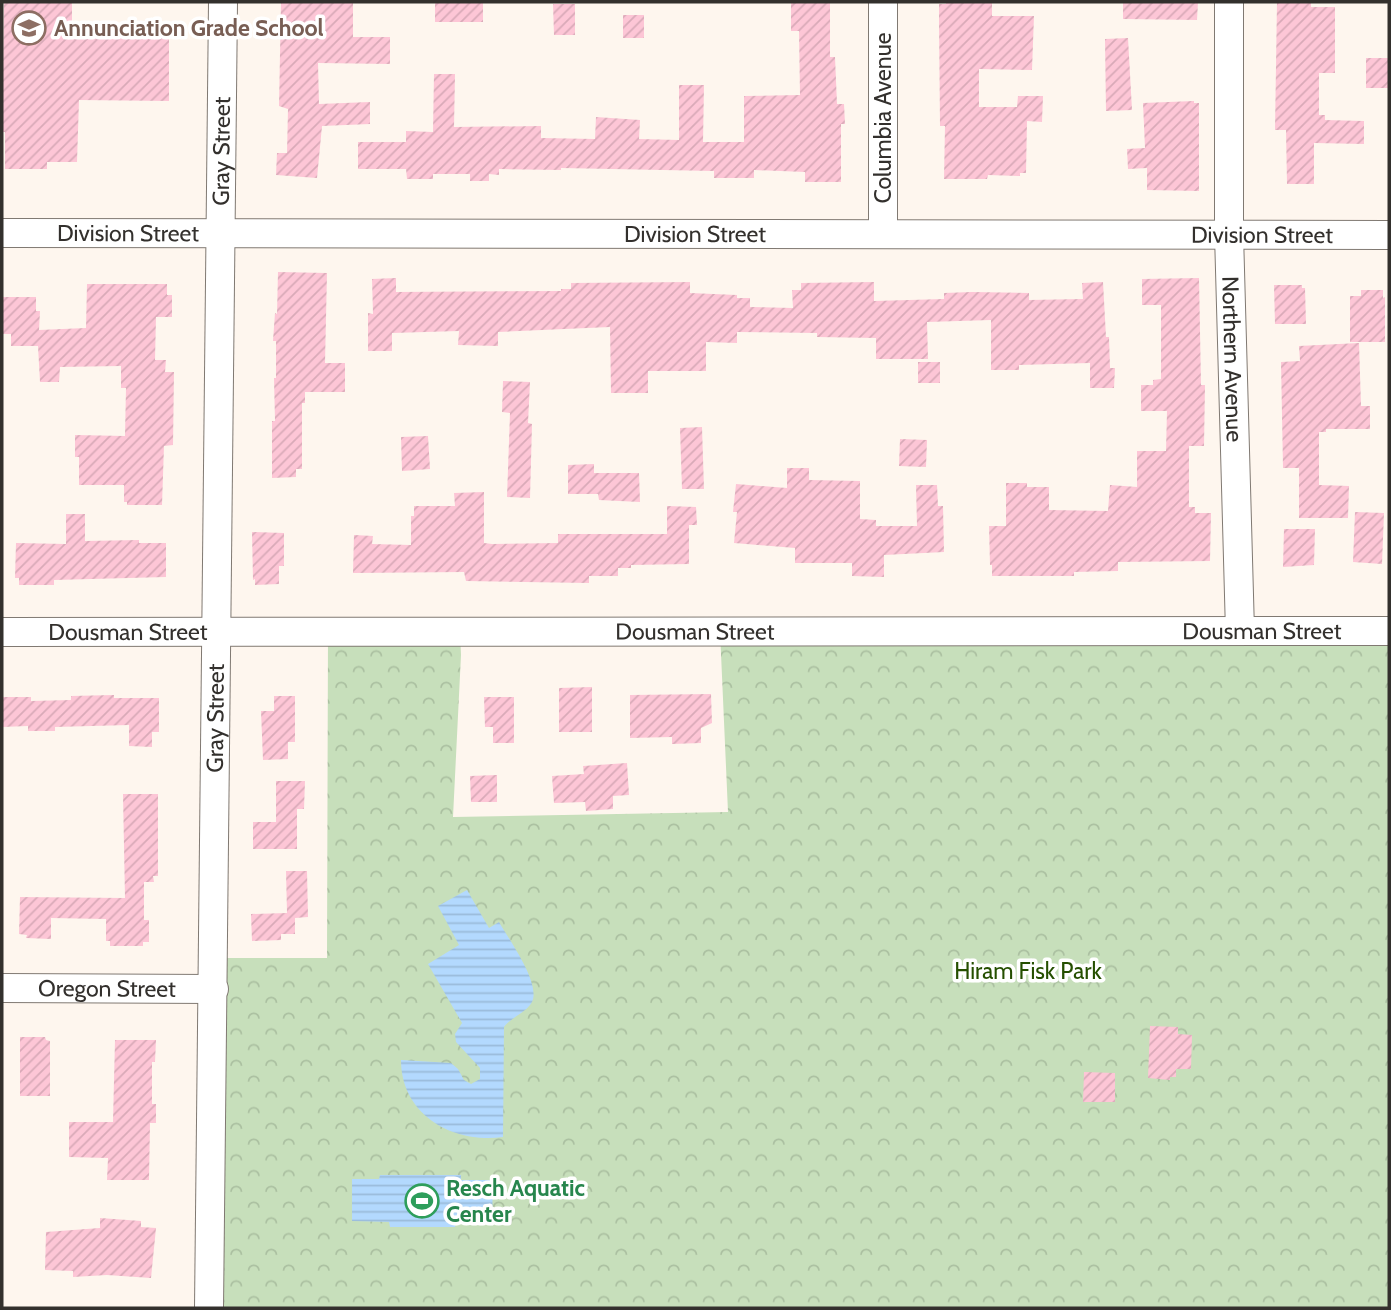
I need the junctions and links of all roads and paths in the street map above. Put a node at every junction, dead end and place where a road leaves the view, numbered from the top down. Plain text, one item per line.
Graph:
1 (223, 2) edge
2 (883, 2) edge
3 (1229, 2) edge
4 (2, 233) edge
5 (220, 233) junction
6 (883, 234) junction
7 (1229, 234) junction
8 (1389, 235) edge
9 (216, 631) junction
10 (1240, 631) junction
11 (1389, 631) edge
12 (2, 632) edge
13 (2, 988) edge
14 (214, 989) junction
15 (209, 1308) edge

1 - 5 street, Gray Street
2 - 6 street, Columbia Avenue
3 - 7 street, Northern Avenue
4 - 5 street, Division Street
5 - 6 street, Division Street
5 - 9 street, Gray Street
6 - 7 street, Division Street
7 - 8 street, Division Street
7 - 10 street, Northern Avenue
9 - 10 street, Dousman Street
9 - 12 street, Dousman Street
9 - 14 street, Gray Street
10 - 11 street, Dousman Street
13 - 14 street, Oregon Street
14 - 15 street, Gray Street

